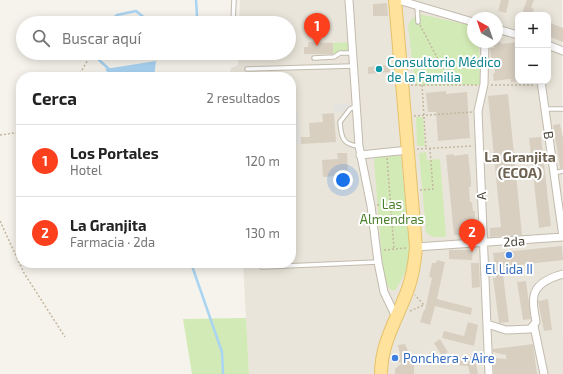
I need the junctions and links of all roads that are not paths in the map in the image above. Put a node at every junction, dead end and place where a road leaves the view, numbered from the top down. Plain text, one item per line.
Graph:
1 (234, 0) edge
2 (349, 0) edge
3 (397, 0) edge
4 (417, 5) junction
5 (233, 16) edge
6 (467, 20) edge
7 (418, 22) road end
8 (503, 31) edge
9 (515, 34) edge
10 (551, 46) edge
11 (485, 48) edge
12 (563, 51) edge
13 (352, 52) junction
14 (314, 58) dead end
15 (353, 66) junction
16 (247, 69) dead end
17 (542, 84) edge
18 (356, 106) junction
19 (546, 109) junction
20 (563, 109) edge
21 (358, 146) junction
22 (409, 150) junction
23 (360, 155) junction
24 (563, 171) edge
25 (554, 173) junction
26 (563, 237) edge
27 (484, 243) junction
28 (416, 247) junction
29 (378, 262) junction
30 (296, 266) edge
31 (563, 274) edge
32 (396, 317) junction
33 (487, 324) junction
34 (534, 326) junction
35 (381, 374) edge
36 (489, 374) edge
37 (544, 374) edge

1 - 5 lane
2 - 13 street
3 - 4 street
3 - 22 main road
4 - 6 street
4 - 7 lane
8 - 9 street
10 - 12 street
11 - 27 street, A
13 - 14 lane
13 - 15 street
15 - 16 lane
15 - 18 street
17 - 19 street, B
18 - 21 street
18 - 21 lane
19 - 20 lane
19 - 25 street, B
21 - 23 street
22 - 23 street
22 - 28 main road
23 - 29 street
24 - 25 lane
25 - 26 street, B
26 - 27 street, 2da
27 - 28 street, 2da
27 - 33 street, A
28 - 32 main road
29 - 30 lane
29 - 32 street
31 - 34 street
32 - 35 main road
33 - 34 street
33 - 36 street, A
34 - 37 street

